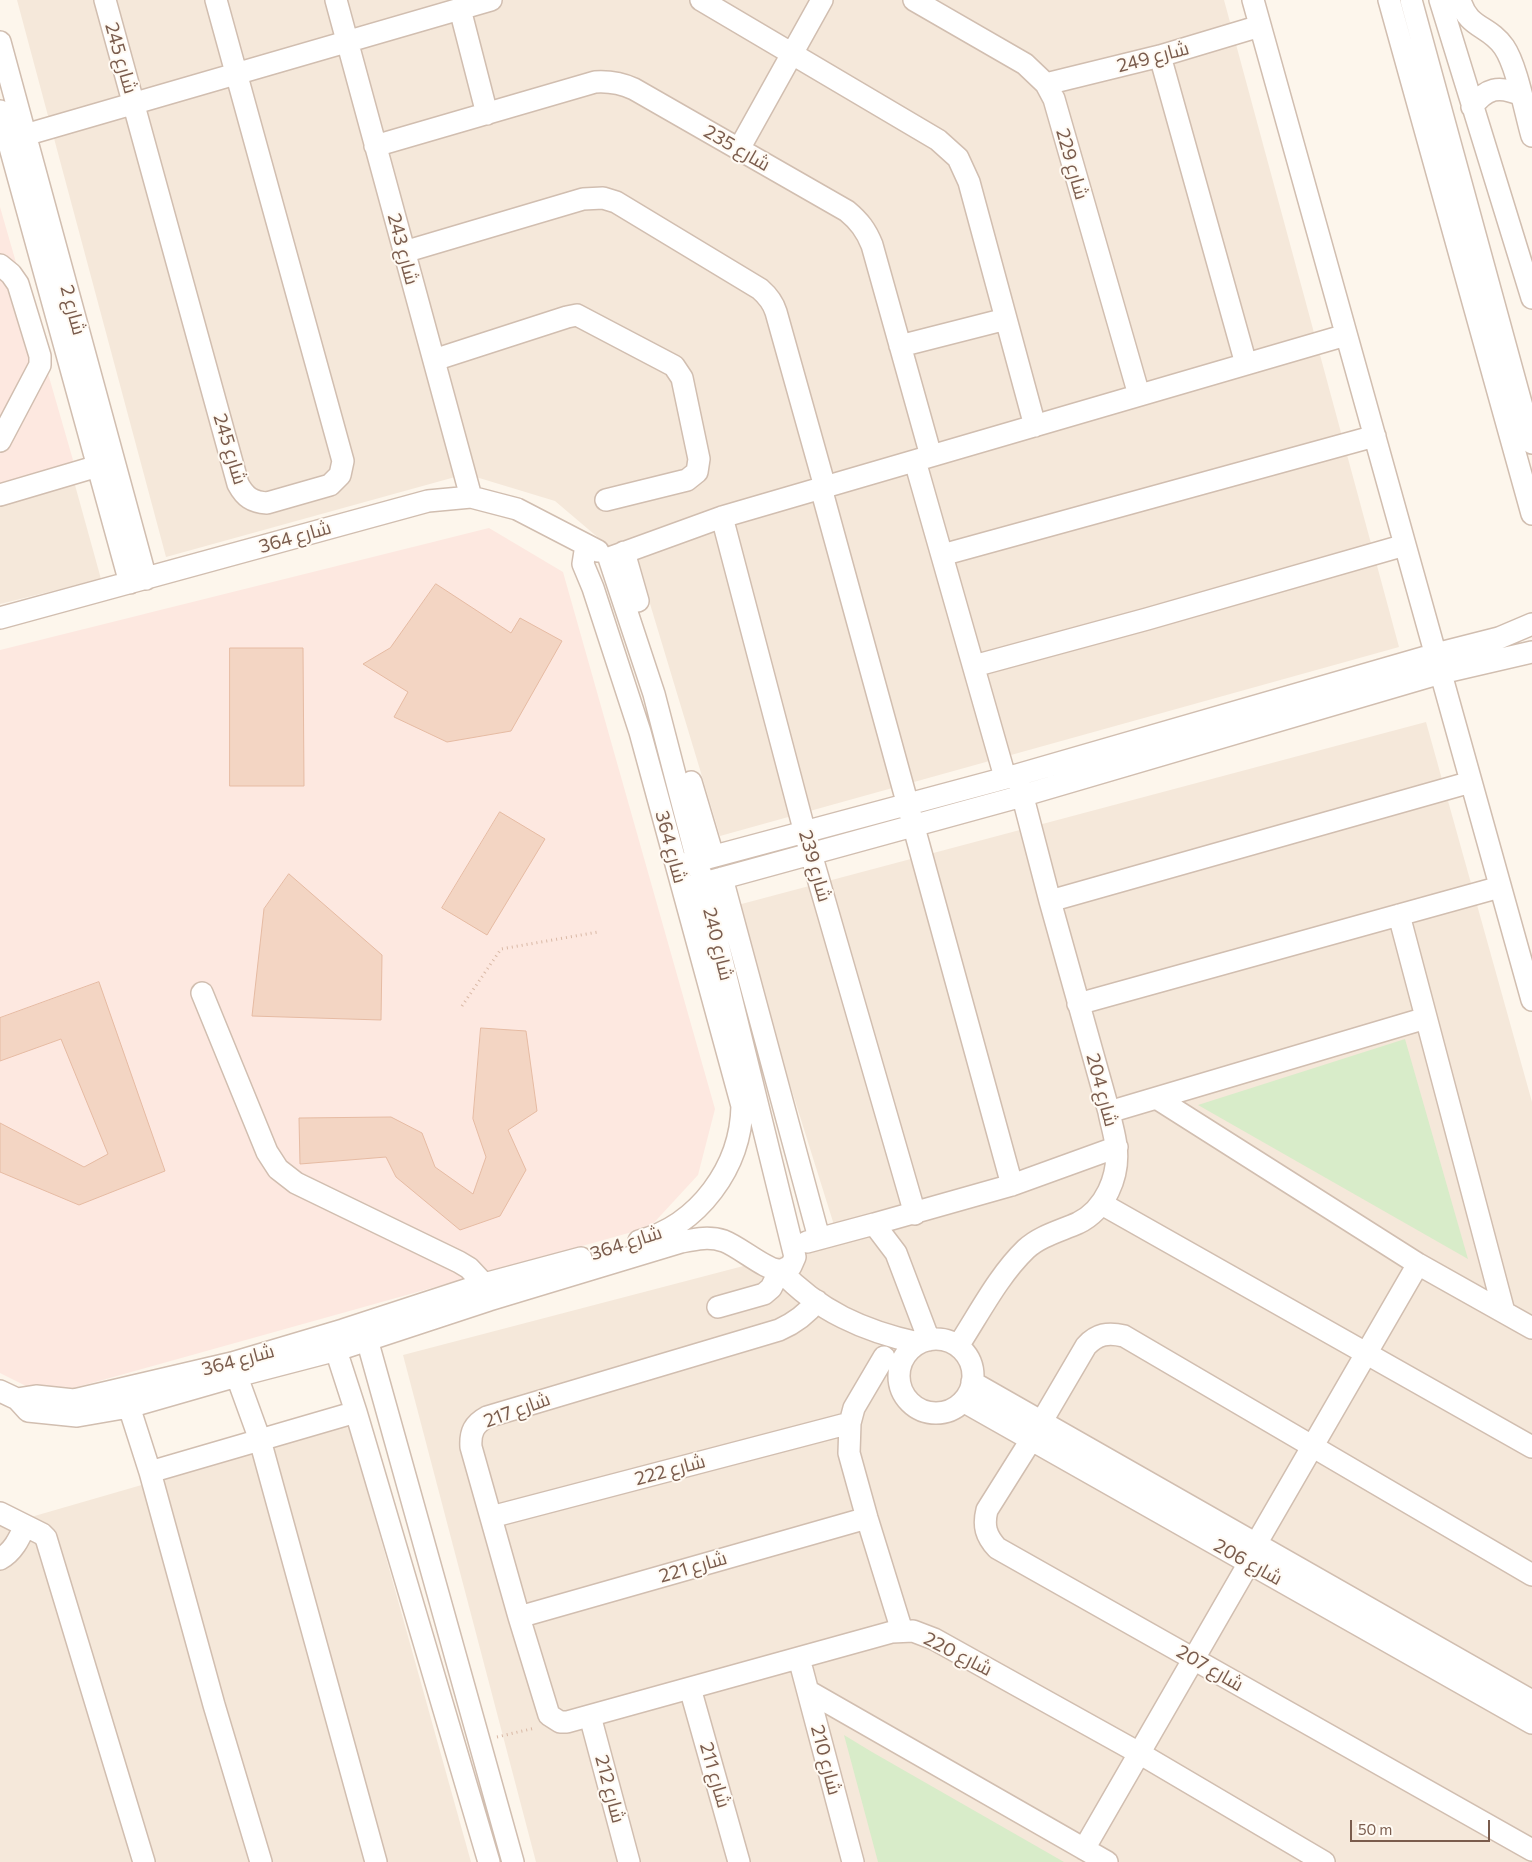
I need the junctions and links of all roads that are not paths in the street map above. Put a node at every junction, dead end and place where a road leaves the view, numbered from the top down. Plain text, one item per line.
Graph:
1 (105, 0) edge
2 (216, 0) edge
3 (336, 0) edge
4 (491, 0) edge
5 (701, 0) edge
6 (822, 0) edge
7 (914, 0) edge
8 (1253, 0) edge
9 (1389, 0) edge
10 (1411, 0) edge
11 (1440, 0) edge
12 (1460, 0) edge
13 (460, 9) junction
14 (1260, 26) junction
15 (1479, 27) junction
16 (1451, 39) junction
17 (0, 42) edge
18 (347, 42) junction
19 (792, 54) junction
20 (1160, 56) junction
21 (236, 74) junction
22 (1046, 84) junction
23 (1521, 95) junction
24 (134, 104) junction
25 (1472, 107) junction
26 (0, 112) edge
27 (487, 114) junction
28 (26, 135) junction
29 (1532, 136) edge
30 (375, 146) junction
31 (739, 149) junction
32 (16, 165) edge
33 (404, 252) junction
34 (0, 265) edge
35 (1532, 298) edge
36 (1006, 319) junction
37 (1346, 335) junction
38 (900, 346) junction
39 (434, 360) junction
40 (1246, 364) junction
41 (1139, 395) junction
42 (1035, 426) junction
43 (1375, 436) junction
44 (0, 441) edge
45 (1532, 444) edge
46 (923, 458) junction
47 (98, 466) junction
48 (823, 487) junction
49 (0, 495) edge
50 (471, 497) junction
51 (606, 500) dead end
52 (1532, 514) edge
53 (722, 517) junction
54 (586, 545) junction
55 (1405, 545) junction
56 (617, 555) junction
57 (942, 555) junction
58 (138, 581) junction
59 (0, 618) edge
60 (1532, 624) edge
61 (1532, 652) edge
62 (1439, 664) junction
63 (974, 666) junction
64 (1011, 776) junction
65 (1471, 782) junction
66 (1022, 796) junction
67 (907, 804) junction
68 (913, 826) junction
69 (806, 833) junction
70 (812, 854) junction
71 (705, 858) junction
72 (676, 867) junction
73 (713, 880) junction
74 (1500, 887) junction
75 (682, 890) junction
76 (1050, 901) junction
77 (1399, 915) junction
78 (202, 993) dead end
79 (1532, 1000) edge
80 (1078, 1004) junction
81 (1426, 1018) junction
82 (1158, 1099) junction
83 (1109, 1112) junction
84 (1116, 1147) junction
85 (1012, 1185) junction
86 (1102, 1204) junction
87 (915, 1214) junction
88 (874, 1224) junction
89 (819, 1238) junction
90 (789, 1257) junction
91 (1418, 1264) junction
92 (484, 1284) junction
93 (817, 1301) junction
94 (718, 1307) dead end
95 (1504, 1312) junction
96 (850, 1322) junction
97 (1532, 1328) edge
98 (365, 1331) junction
99 (334, 1342) junction
100 (923, 1342) junction
101 (958, 1346) junction
102 (1366, 1353) junction
103 (884, 1357) junction
104 (234, 1369) junction
105 (899, 1376) junction
106 (972, 1382) junction
107 (8, 1395) edge
108 (126, 1398) junction
109 (963, 1401) junction
110 (356, 1412) junction
111 (1042, 1421) junction
112 (850, 1423) junction
113 (260, 1440) junction
114 (1031, 1440) junction
115 (1313, 1446) junction
116 (1532, 1447) edge
117 (150, 1472) junction
118 (0, 1513) edge
119 (491, 1517) junction
120 (866, 1518) junction
121 (25, 1526) junction
122 (1253, 1553) junction
123 (0, 1559) edge
124 (1532, 1575) edge
125 (519, 1617) junction
126 (902, 1631) junction
127 (799, 1658) junction
128 (1194, 1658) junction
129 (690, 1688) junction
130 (808, 1691) junction
131 (1532, 1701) edge
132 (590, 1716) junction
133 (557, 1720) joint
134 (1532, 1723) edge
135 (1139, 1753) junction
136 (1084, 1849) junction
137 (1532, 1850) edge
138 (144, 1862) edge
139 (260, 1862) edge
140 (376, 1862) edge
141 (489, 1862) edge
142 (514, 1862) edge
143 (630, 1862) edge
144 (739, 1862) edge
145 (853, 1862) edge
146 (1107, 1862) edge
147 (1324, 1862) edge

1 - 24 street, شارع 245
2 - 21 street, شارع 245
3 - 18 street, شارع 243
4 - 13 street
5 - 19 street
6 - 19 street
7 - 22 street, شارع 229
8 - 14 street
9 - 52 street
10 - 45 street
11 - 16 street
12 - 15 street
13 - 18 street
13 - 27 street
14 - 20 street, شارع 249
14 - 37 street
15 - 16 street
15 - 23 street
16 - 25 street
17 - 28 street, شارع 2
18 - 21 street
18 - 30 street, شارع 243
19 - 31 street
19 - 36 street
20 - 22 street, شارع 249
20 - 40 street
21 - 24 street
21 - 24 street, شارع 245
22 - 41 street, شارع 229
23 - 25 street
23 - 29 street
24 - 28 street
25 - 35 street
26 - 32 street, شارع 2
27 - 30 street, شارع 235
27 - 31 street, شارع 235
28 - 32 street, شارع 2
30 - 33 street, شارع 243
31 - 38 street, شارع 235
32 - 47 street, شارع 2
32 - 58 street, شارع 2
33 - 39 street, شارع 243
33 - 48 street
34 - 44 street
36 - 38 street
36 - 42 street
37 - 40 street
37 - 43 street
38 - 46 street, شارع 235
39 - 50 street, شارع 243
39 - 51 street
40 - 41 street
41 - 42 street
42 - 46 street
43 - 55 street
43 - 57 street
46 - 48 street
46 - 57 street, شارع 235
47 - 49 street
47 - 58 street, شارع 2
48 - 53 street
48 - 67 street
50 - 54 street, شارع 364
50 - 58 street, شارع 364
53 - 56 street
53 - 69 street, شارع 239
54 - 56 street, شارع 364
54 - 72 street, شارع 364
55 - 62 street
55 - 63 street
56 - 71 street, شارع 240
57 - 63 street, شارع 235
58 - 59 street, شارع 364
60 - 62 street
61 - 62 street
62 - 64 street
62 - 65 street
62 - 66 street
63 - 64 street, شارع 204
64 - 66 street, شارع 204
64 - 67 street
65 - 74 street
65 - 76 street
66 - 68 street
66 - 76 street, شارع 204
67 - 68 street
67 - 69 street
68 - 70 street
68 - 85 street
69 - 70 street, شارع 239
69 - 71 street
70 - 73 street
70 - 87 street, شارع 239
71 - 72 street
71 - 73 street, شارع 240
72 - 75 street, شارع 364
73 - 75 street
73 - 89 street
73 - 90 street, شارع 240
74 - 77 street
74 - 79 street
75 - 92 street, شارع 364
76 - 80 street, شارع 204
77 - 80 street
77 - 81 street
78 - 92 street
80 - 83 street, شارع 204
81 - 82 street
81 - 95 street
82 - 83 street
82 - 91 street
83 - 84 street, شارع 204
84 - 85 street
84 - 86 street, شارع 204
85 - 87 street
86 - 101 street, شارع 204
86 - 102 street
87 - 88 street
88 - 89 street
88 - 100 street
89 - 90 street
90 - 93 street
90 - 94 street
90 - 98 street, شارع 364
91 - 95 street
91 - 102 street
92 - 98 street, شارع 364
93 - 96 street
93 - 119 street, شارع 217
95 - 97 street
96 - 100 street
96 - 103 street
98 - 99 street, شارع 364
98 - 142 street
99 - 104 street, شارع 364
99 - 110 street
100 - 101 street
100 - 105 street
101 - 106 street
102 - 115 street
102 - 116 street
103 - 105 street
103 - 112 street
104 - 108 street, شارع 364
104 - 113 street
105 - 109 street
106 - 109 street
106 - 111 street, شارع 206
107 - 108 street, شارع 364
108 - 117 street
109 - 114 street, شارع 206
110 - 113 street
110 - 141 street
111 - 115 street
111 - 122 street, شارع 206
112 - 119 street, شارع 222
112 - 120 street
113 - 117 street
113 - 140 street
114 - 122 street, شارع 206
114 - 128 street, شارع 207
115 - 122 street
115 - 124 street
117 - 139 street
118 - 121 street
119 - 125 street, شارع 217
120 - 125 street, شارع 221
120 - 126 street
121 - 123 street
121 - 138 street
122 - 128 street
122 - 131 street, شارع 206
122 - 134 street, شارع 206
125 - 133 street, شارع 217
126 - 127 street, شارع 220
126 - 135 street, شارع 220
127 - 129 street, شارع 220
127 - 130 street, شارع 210
128 - 135 street
128 - 137 street, شارع 207
129 - 132 street, شارع 220
129 - 144 street, شارع 211
130 - 136 street
130 - 145 street, شارع 210
132 - 133 street, شارع 220
132 - 143 street, شارع 212
135 - 136 street
135 - 147 street, شارع 220
136 - 146 street

